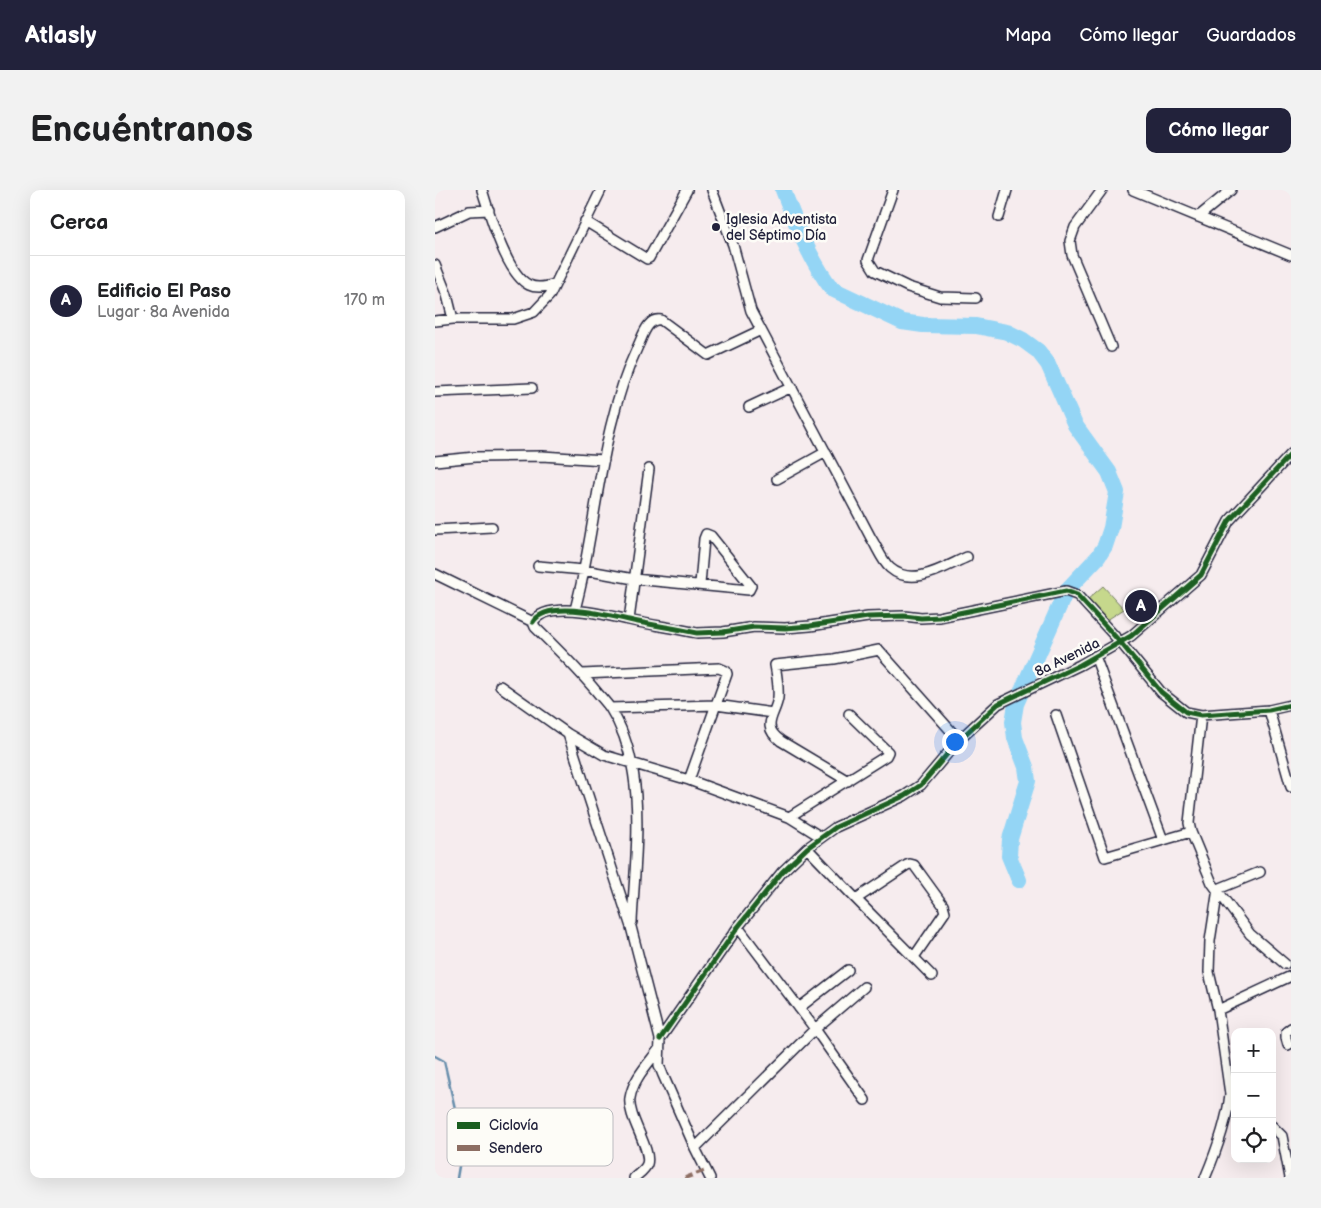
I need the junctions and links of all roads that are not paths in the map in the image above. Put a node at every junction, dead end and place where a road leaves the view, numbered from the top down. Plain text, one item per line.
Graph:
1 (482, 190) edge
2 (601, 190) edge
3 (687, 190) edge
4 (712, 190) edge
5 (893, 190) edge
6 (1007, 190) edge
7 (1102, 190) edge
8 (1133, 190) edge
9 (1231, 190) edge
10 (489, 210) junction
11 (999, 217) dead end
12 (1198, 217) junction
13 (585, 221) junction
14 (435, 227) edge
15 (1291, 254) edge
16 (435, 265) edge
17 (555, 284) junction
18 (976, 298) dead end
19 (453, 319) junction
20 (435, 321) edge
21 (761, 330) junction
22 (1111, 347) dead end
23 (792, 387) junction
24 (532, 388) dead end
25 (435, 392) edge
26 (749, 406) dead end
27 (826, 452) junction
28 (604, 460) junction
29 (1290, 460) edge
30 (435, 461) edge
31 (649, 469) dead end
32 (777, 480) dead end
33 (492, 527) dead end
34 (435, 530) edge
35 (967, 557) dead end
36 (538, 566) dead end
37 (584, 570) junction
38 (435, 574) edge
39 (634, 579) junction
40 (700, 584) junction
41 (575, 610) junction
42 (629, 620) junction
43 (533, 622) junction
44 (1121, 643) junction
45 (1095, 656) junction
46 (582, 674) junction
47 (500, 686) dead end
48 (716, 704) junction
49 (1291, 706) edge
50 (610, 708) junction
51 (1269, 710) junction
52 (773, 714) junction
53 (849, 714) dead end
54 (1057, 715) dead end
55 (1201, 715) junction
56 (568, 734) junction
57 (959, 740) junction
58 (631, 762) junction
59 (689, 780) junction
60 (848, 780) junction
61 (1291, 787) edge
62 (789, 817) junction
63 (1191, 832) junction
64 (821, 837) junction
65 (1163, 840) junction
66 (807, 848) junction
67 (1260, 872) dead end
68 (1218, 889) junction
69 (855, 899) junction
70 (738, 926) junction
71 (631, 927) junction
72 (914, 957) junction
73 (1285, 964) dead end
74 (848, 970) dead end
75 (932, 976) dead end
76 (1290, 977) edge
77 (864, 987) dead end
78 (799, 1008) junction
79 (1218, 1010) junction
80 (815, 1028) junction
81 (1291, 1028) edge
82 (659, 1044) junction
83 (1288, 1046) dead end
84 (865, 1100) dead end
85 (1231, 1101) edge
86 (1231, 1111) edge
87 (1276, 1130) edge
88 (695, 1148) junction
89 (634, 1178) edge
90 (710, 1178) edge
91 (1205, 1178) edge
92 (1290, 1178) edge

1 - 10 street
2 - 13 street
3 - 13 street
4 - 21 street
5 - 18 street
6 - 11 street
7 - 22 street
8 - 12 street
9 - 12 street
10 - 14 street
10 - 17 street
12 - 15 street
13 - 17 street
16 - 19 street
17 - 19 street
19 - 20 street
21 - 23 street
21 - 28 street
23 - 26 street
23 - 27 street
24 - 25 street
27 - 32 street
27 - 35 street
28 - 30 street
28 - 37 street
29 - 44 street, 8a Avenida
31 - 39 street
33 - 34 street
36 - 37 street
37 - 39 street
37 - 41 street
38 - 43 street
39 - 40 street
39 - 42 street
40 - 40 street
41 - 42 street
41 - 43 street
42 - 44 street
43 - 46 street
44 - 45 street, 8a Avenida
44 - 55 street
45 - 57 street, 8a Avenida
45 - 65 street
46 - 48 street
46 - 50 street
47 - 56 street
48 - 50 street
48 - 52 street
48 - 59 street
49 - 51 street
50 - 58 street
51 - 55 street
51 - 61 street
52 - 57 street
52 - 60 street
53 - 60 street
54 - 65 street
55 - 63 street
56 - 58 street
56 - 71 street
57 - 64 street, 8a Avenida
58 - 59 street
58 - 71 street
59 - 62 street
60 - 62 street
62 - 64 street
63 - 65 street
63 - 68 street
64 - 66 street, 8a Avenida
66 - 69 street
66 - 70 street, 8a Avenida
67 - 68 street
68 - 73 street
68 - 79 street
69 - 72 street
69 - 72 street
70 - 78 street
70 - 82 street, 8a Avenida
71 - 82 street
72 - 75 street
74 - 78 street
76 - 79 street
77 - 80 street
78 - 80 street
79 - 85 street
80 - 84 street
80 - 88 street
81 - 83 street
82 - 88 street
82 - 89 street, 8a Avenida
86 - 91 street
87 - 92 street
88 - 90 street

